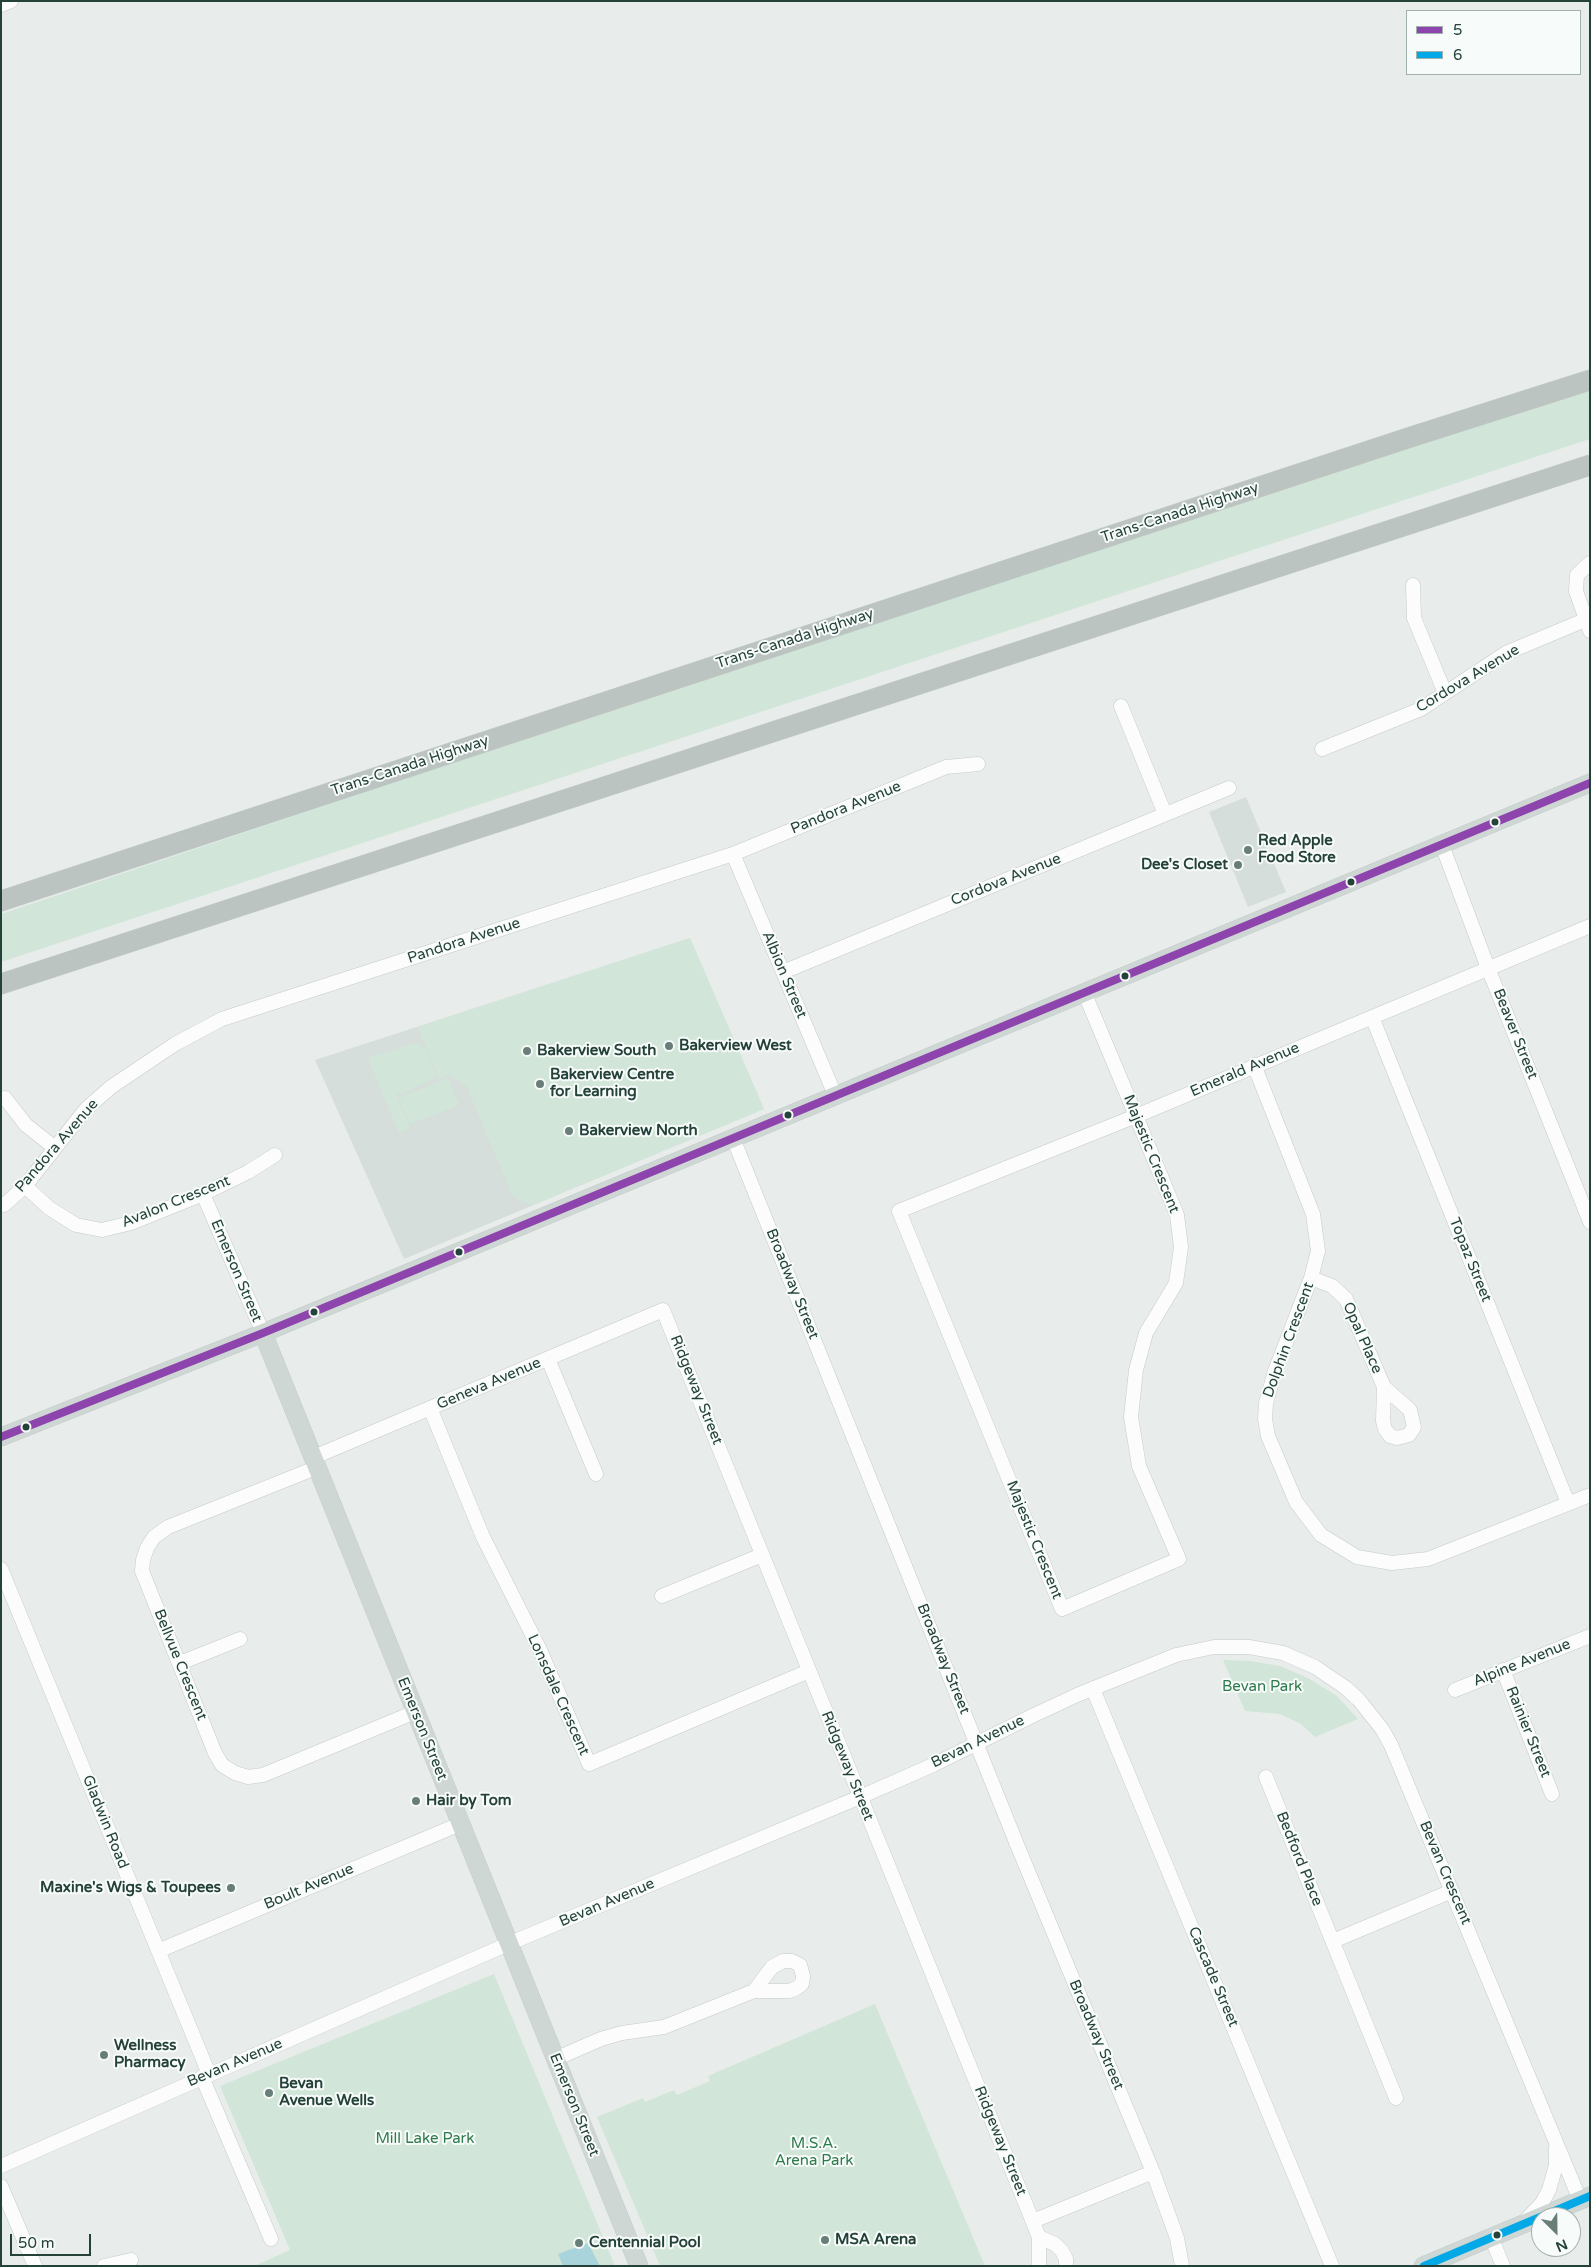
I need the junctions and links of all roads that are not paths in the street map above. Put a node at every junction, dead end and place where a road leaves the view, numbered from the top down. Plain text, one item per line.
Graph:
1 (11, 1) edge
2 (1, 5) edge
3 (1590, 374) edge
4 (1590, 380) edge
5 (1414, 436) junction
6 (1590, 465) edge
7 (1590, 562) edge
8 (1413, 585) dead end
9 (1588, 625) edge
10 (1445, 693) junction
11 (1122, 706) dead end
12 (1322, 749) dead end
13 (978, 764) dead end
14 (1590, 783) edge
15 (1229, 788) dead end
16 (1165, 814) junction
17 (1442, 845) junction
18 (732, 854) junction
19 (1, 901) edge
20 (1590, 926) edge
21 (1488, 968) junction
22 (783, 972) junction
23 (1, 984) edge
24 (1084, 992) junction
25 (1372, 1017) junction
26 (1254, 1065) junction
27 (835, 1096) junction
28 (5, 1098) dead end
29 (1136, 1116) junction
30 (733, 1138) junction
31 (55, 1148) junction
32 (275, 1155) dead end
33 (25, 1186) junction
34 (203, 1194) junction
35 (4, 1206) dead end
36 (899, 1211) joint
37 (1590, 1222) edge
38 (1311, 1278) junction
39 (663, 1310) joint
40 (263, 1333) junction
41 (548, 1359) junction
42 (1384, 1387) dead end
43 (430, 1408) junction
44 (1, 1437) edge
45 (316, 1462) junction
46 (596, 1474) dead end
47 (1590, 1495) edge
48 (1568, 1504) junction
49 (762, 1555) junction
50 (1, 1569) edge
51 (662, 1596) dead end
52 (1590, 1636) edge
53 (240, 1639) dead end
54 (1214, 1647) joint
55 (180, 1663) junction
56 (1503, 1670) junction
57 (809, 1671) junction
58 (1093, 1689) junction
59 (1455, 1690) dead end
60 (415, 1712) junction
61 (977, 1744) junction
62 (1266, 1777) dead end
63 (1552, 1794) dead end
64 (860, 1797) junction
65 (460, 1824) junction
66 (1452, 1891) junction
67 (1333, 1941) junction
68 (508, 1944) junction
69 (158, 1951) junction
70 (754, 1991) dead end
71 (555, 2059) junction
72 (205, 2076) junction
73 (1396, 2098) dead end
74 (1556, 2141) junction
75 (1, 2166) edge
76 (1153, 2172) junction
77 (1, 2186) edge
78 (1585, 2198) edge
79 (1033, 2221) junction
80 (1522, 2224) junction
81 (1039, 2237) junction
82 (1491, 2238) junction
83 (271, 2239) dead end
84 (131, 2260) dead end
85 (36, 2266) edge
86 (104, 2266) edge
87 (638, 2266) edge
88 (1039, 2266) edge
89 (1066, 2266) edge
90 (1182, 2266) edge
91 (1332, 2266) edge
92 (1423, 2266) edge
93 (1503, 2266) edge

1 - 2 street
3 - 5 highway
4 - 5 highway, Trans-Canada Highway
5 - 19 highway, Trans-Canada Highway
6 - 23 highway
7 - 9 street
8 - 10 street
9 - 10 street, Cordova Avenue
10 - 12 street, Cordova Avenue
11 - 16 street
13 - 18 street, Pandora Avenue
14 - 17 main road
15 - 16 street, Cordova Avenue
16 - 22 street, Cordova Avenue
17 - 21 street, Beaver Street
17 - 24 main road
18 - 22 street, Albion Street
18 - 31 street, Pandora Avenue
20 - 21 street, Emerald Avenue
21 - 25 street, Emerald Avenue
21 - 37 street, Beaver Street
22 - 27 street, Albion Street
24 - 27 main road
24 - 29 street, Majestic Crescent
25 - 26 street, Emerald Avenue
25 - 48 street, Topaz Street
26 - 29 street, Emerald Avenue
26 - 38 street, Dolphin Crescent
27 - 30 main road
28 - 31 street
29 - 36 street, Emerald Avenue
29 - 36 street, Majestic Crescent
30 - 40 main road
30 - 61 street, Broadway Street
31 - 33 street, Pandora Avenue
32 - 34 street, Avalon Crescent
33 - 34 street, Avalon Crescent
33 - 35 street, Pandora Avenue
34 - 40 street, Emerson Street
38 - 42 street, Opal Place
38 - 48 street, Dolphin Crescent
39 - 41 street, Geneva Avenue
39 - 49 street, Ridgeway Street
40 - 44 main road
40 - 45 main road, Emerson Street
41 - 43 street, Geneva Avenue
41 - 46 street
43 - 45 street, Geneva Avenue
43 - 57 street, Lonsdale Crescent
45 - 55 street, Bellvue Crescent
45 - 60 main road, Emerson Street
47 - 48 street, Dolphin Crescent
49 - 51 street
49 - 57 street, Ridgeway Street
50 - 69 street, Gladwin Road
52 - 56 street, Alpine Avenue
53 - 55 street
54 - 58 street, Bevan Avenue
54 - 66 street, Bevan Crescent
55 - 60 street, Bellvue Crescent
56 - 59 street, Alpine Avenue
56 - 63 street, Rainier Street
57 - 64 street, Ridgeway Street
58 - 61 street, Bevan Avenue
58 - 91 street, Cascade Street
60 - 65 main road, Emerson Street
61 - 64 street, Bevan Avenue
61 - 76 street, Broadway Street
62 - 67 street, Bedford Place
64 - 68 street, Bevan Avenue
64 - 79 street, Ridgeway Street
65 - 68 main road, Emerson Street
65 - 69 street, Boult Avenue
66 - 67 street
66 - 74 street, Bevan Crescent
67 - 73 street, Bedford Place
68 - 71 main road, Emerson Street
68 - 72 street, Bevan Avenue
69 - 72 street, Gladwin Road
70 - 71 street
71 - 87 main road, Emerson Street
72 - 75 street, Bevan Avenue
72 - 83 street, Gladwin Road
74 - 78 street, Bevan Crescent
74 - 80 street
76 - 79 street
76 - 90 street, Broadway Street
77 - 85 street
78 - 80 main road
79 - 81 street, Ridgeway Street
80 - 82 main road
81 - 88 street, Ridgeway Street
81 - 89 street
82 - 92 main road
82 - 93 street
84 - 86 street

